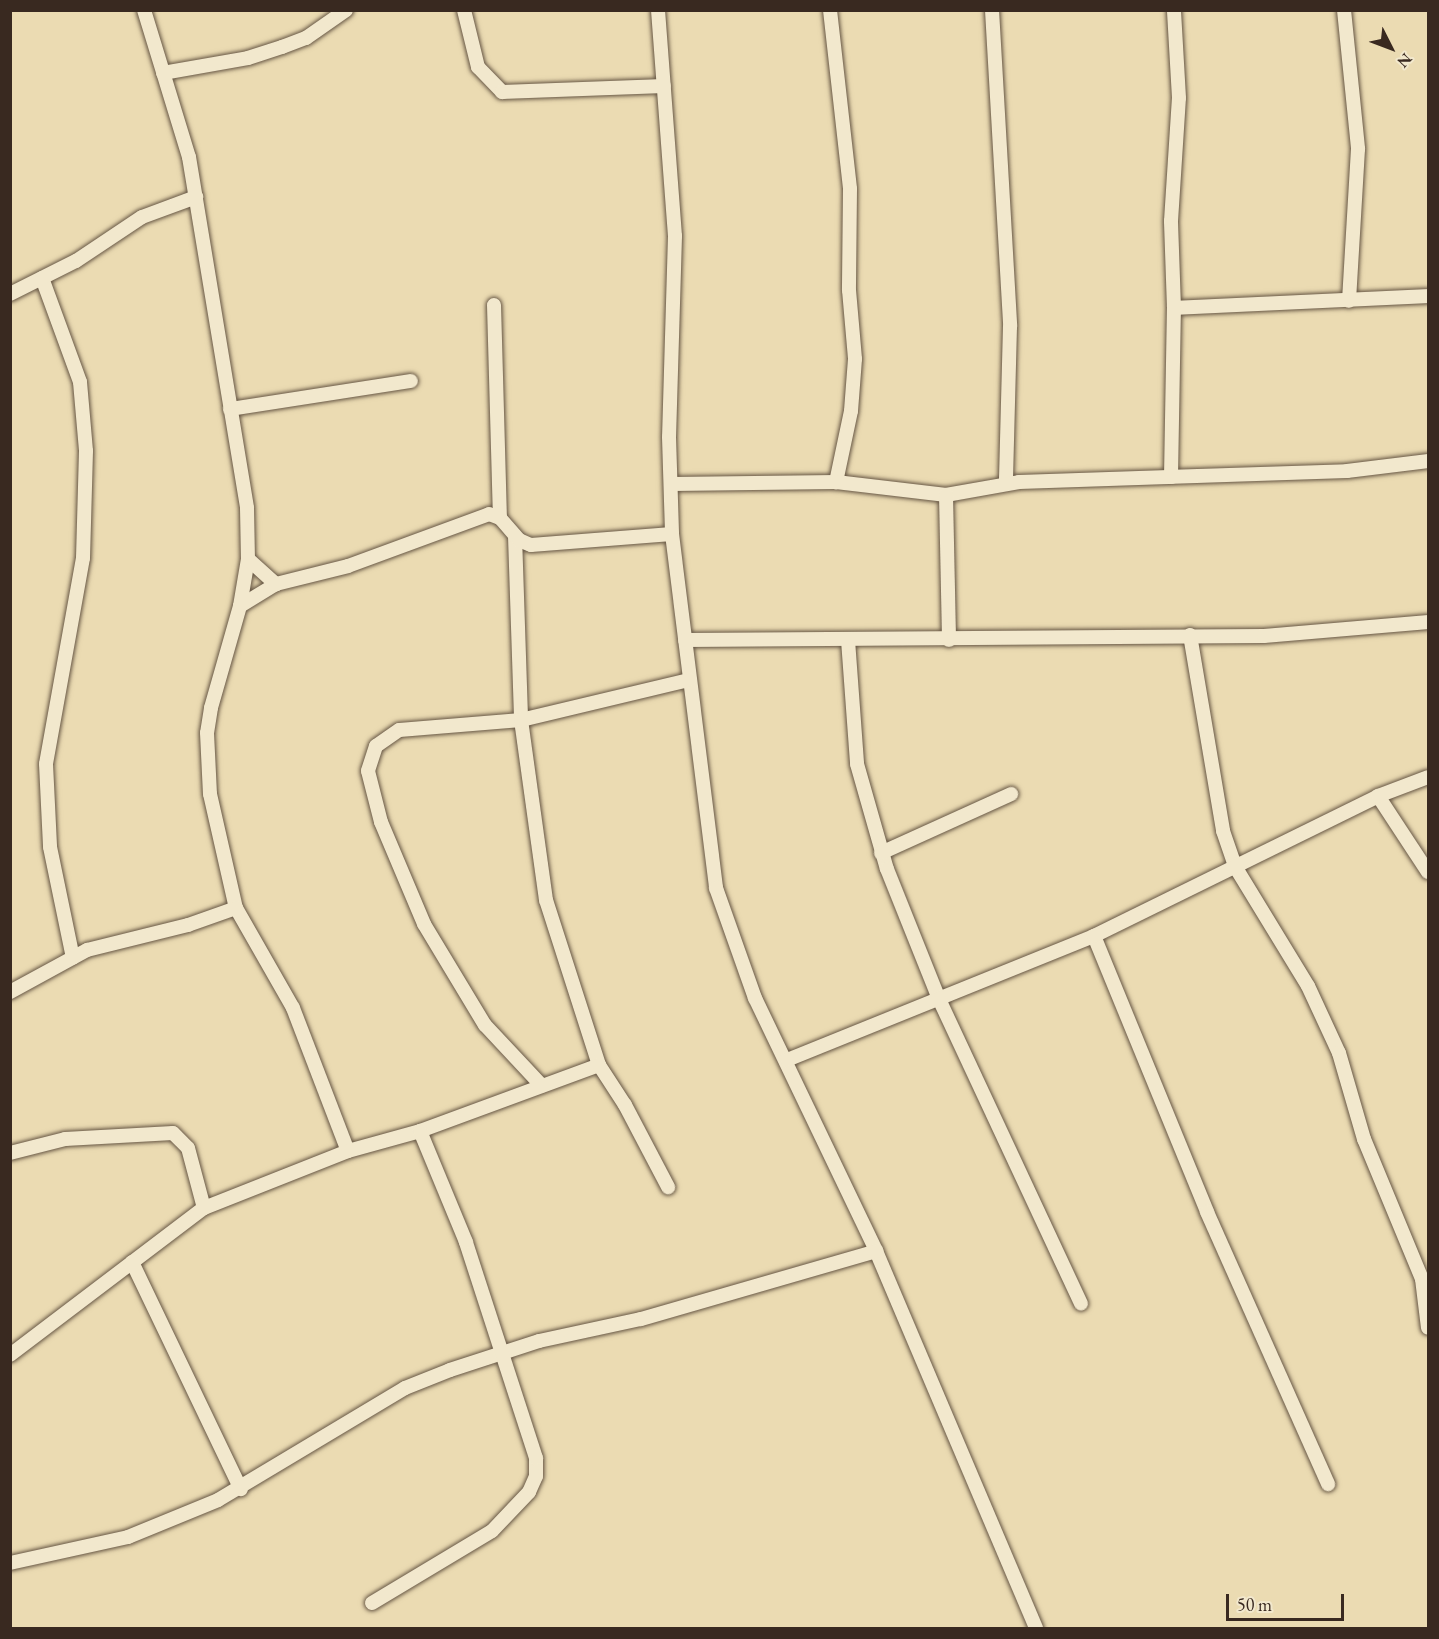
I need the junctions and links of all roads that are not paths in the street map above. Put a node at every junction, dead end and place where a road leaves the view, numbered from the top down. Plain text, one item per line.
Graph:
1 (144, 10) edge
2 (346, 10) edge
3 (464, 10) edge
4 (658, 10) edge
5 (830, 10) edge
6 (992, 10) edge
7 (1174, 10) edge
8 (1344, 10) edge
9 (163, 73) junction
10 (664, 86) junction
11 (196, 196) junction
12 (42, 278) junction
13 (10, 294) edge
14 (1428, 296) edge
15 (1349, 301) junction
16 (494, 305) dead end
17 (1174, 308) junction
18 (411, 381) dead end
19 (230, 409) junction
20 (1428, 461) edge
21 (1170, 477) junction
22 (836, 483) junction
23 (672, 484) junction
24 (1006, 484) junction
25 (946, 495) junction
26 (500, 518) junction
27 (672, 534) junction
28 (515, 536) junction
29 (248, 559) junction
30 (276, 584) junction
31 (240, 606) junction
32 (1428, 622) edge
33 (1190, 635) junction
34 (685, 640) junction
35 (848, 640) junction
36 (949, 640) junction
37 (689, 680) junction
38 (521, 720) junction
39 (1428, 777) edge
40 (1011, 794) dead end
41 (1378, 796) junction
42 (881, 853) junction
43 (1236, 868) junction
44 (1428, 872) edge
45 (236, 908) junction
46 (1094, 936) junction
47 (73, 958) junction
48 (10, 993) edge
49 (939, 999) junction
50 (787, 1060) junction
51 (599, 1065) junction
52 (542, 1086) junction
53 (420, 1131) junction
54 (348, 1150) junction
55 (10, 1153) edge
56 (668, 1187) dead end
57 (204, 1208) junction
58 (876, 1251) junction
59 (132, 1262) junction
60 (1081, 1303) dead end
61 (1428, 1328) edge
62 (500, 1353) junction
63 (10, 1355) edge
64 (1328, 1484) dead end
65 (241, 1489) junction
66 (10, 1563) edge
67 (372, 1603) dead end
68 (1036, 1629) edge

1 - 9 street
2 - 9 street
3 - 10 street
4 - 10 street
5 - 22 street
6 - 24 street
7 - 17 street
8 - 15 street
9 - 11 street
10 - 23 street
11 - 12 street
11 - 19 street
12 - 13 street
12 - 47 street
14 - 15 street
15 - 17 street
16 - 26 street
17 - 21 street
18 - 19 street
19 - 29 street
20 - 21 street
21 - 24 street
22 - 23 street
22 - 25 street
23 - 27 street
24 - 25 street
25 - 36 street
26 - 28 street
26 - 30 street
27 - 28 street
27 - 34 street
28 - 38 street
29 - 30 street
29 - 31 street
30 - 31 street
31 - 45 street
32 - 33 street
33 - 36 street
33 - 43 street
34 - 35 street
34 - 37 street
35 - 36 street
35 - 42 street
37 - 38 street
37 - 50 street
38 - 51 street
38 - 52 street
39 - 41 street
40 - 42 street
41 - 43 street
41 - 44 street
42 - 49 street
43 - 46 street
43 - 61 street
45 - 47 street
45 - 54 street
46 - 49 street
46 - 64 street
47 - 48 street
49 - 50 street
49 - 60 street
50 - 58 street
51 - 52 street
51 - 56 street
52 - 53 street
53 - 54 street
53 - 62 street
54 - 57 street
55 - 57 street
57 - 59 street
58 - 62 street
58 - 68 street
59 - 63 street
59 - 65 street
62 - 65 street
62 - 67 street
65 - 66 street

